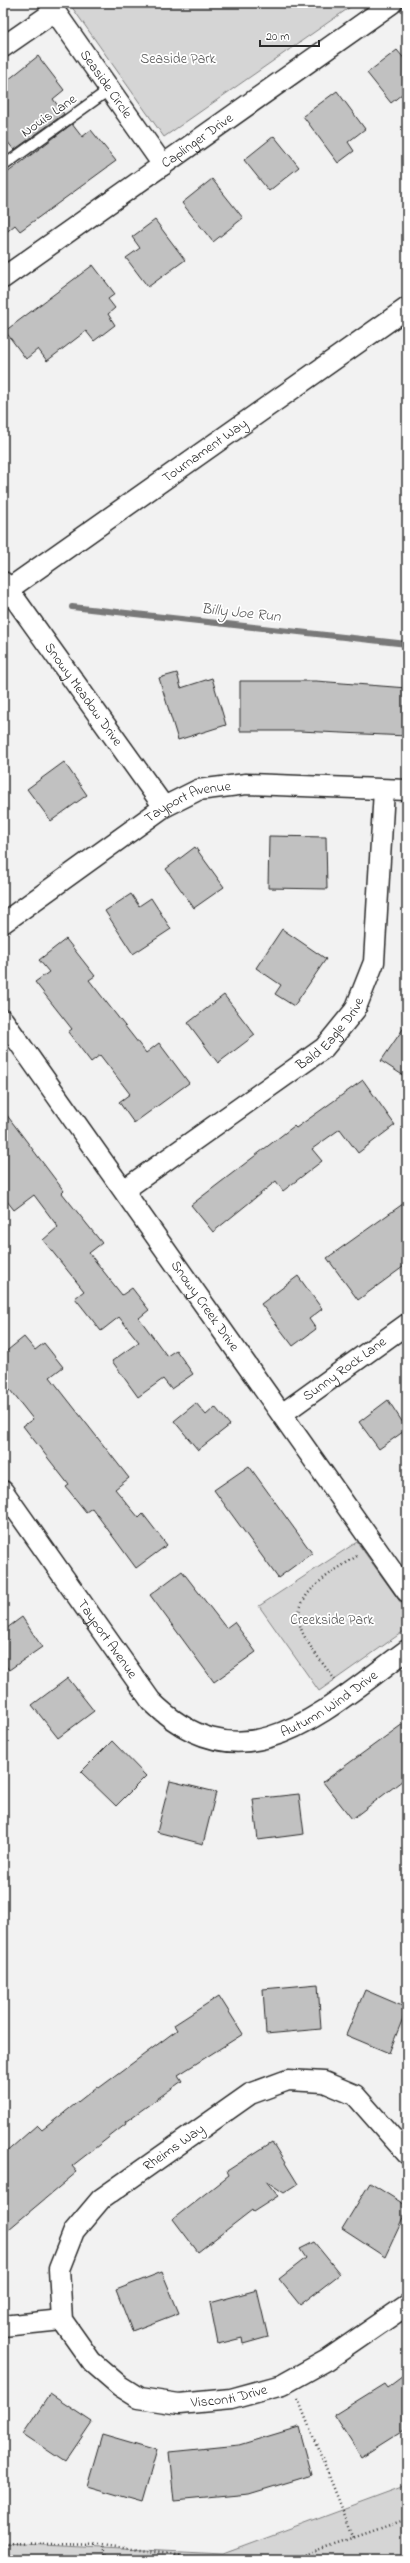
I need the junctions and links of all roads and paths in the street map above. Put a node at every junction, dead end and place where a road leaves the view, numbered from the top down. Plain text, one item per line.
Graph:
1 (392, 3) edge
2 (52, 7) edge
3 (3, 47) edge
4 (110, 89) junction
5 (163, 165) junction
6 (3, 166) edge
7 (3, 278) edge
8 (407, 308) edge
9 (5, 588) edge
10 (384, 790) junction
11 (407, 790) edge
12 (164, 807) junction
13 (3, 923) edge
14 (3, 1020) edge
15 (124, 1190) junction
16 (407, 1324) edge
17 (282, 1414) junction
18 (3, 1491) edge
19 (373, 1544) junction
20 (407, 1592) edge
21 (407, 1650) edge
22 (346, 1695) junction
23 (244, 1742) joint
24 (407, 2154) edge
25 (407, 2305) edge
26 (62, 2320) junction
27 (3, 2326) edge
28 (290, 2380) junction
29 (407, 2519) edge
30 (354, 2538) junction
31 (3, 2543) edge
32 (103, 2545) junction
33 (105, 2560) edge
34 (215, 2560) edge
35 (290, 2560) edge

1 - 5 street, Caplinger Drive
2 - 3 street
2 - 4 street, Seaside Circle
4 - 5 street, Seaside Circle
4 - 6 lane, Nouis Lane
5 - 7 street, Caplinger Drive
8 - 9 street, Tournament Way
9 - 12 street, Snowy Meadow Drive
10 - 11 street, Tayport Avenue
10 - 12 street, Tayport Avenue
10 - 15 street, Bald Eagle Drive
12 - 13 street, Tayport Avenue
14 - 15 street, Snowy Creek Drive
15 - 17 street, Snowy Creek Drive
16 - 17 street, Sunny Rock Lane
17 - 19 street, Snowy Creek Drive
18 - 23 street, Tayport Avenue
19 - 20 street, Snowy Creek Drive
19 - 22 path
21 - 22 street, Autumn Wind Drive
22 - 23 street, Autumn Wind Drive
24 - 26 street, Rheims Way
25 - 28 street, Visconti Drive
26 - 27 street
26 - 28 street, Visconti Drive
28 - 30 path
29 - 30 path
30 - 35 path
31 - 32 path
32 - 33 path
32 - 34 path

